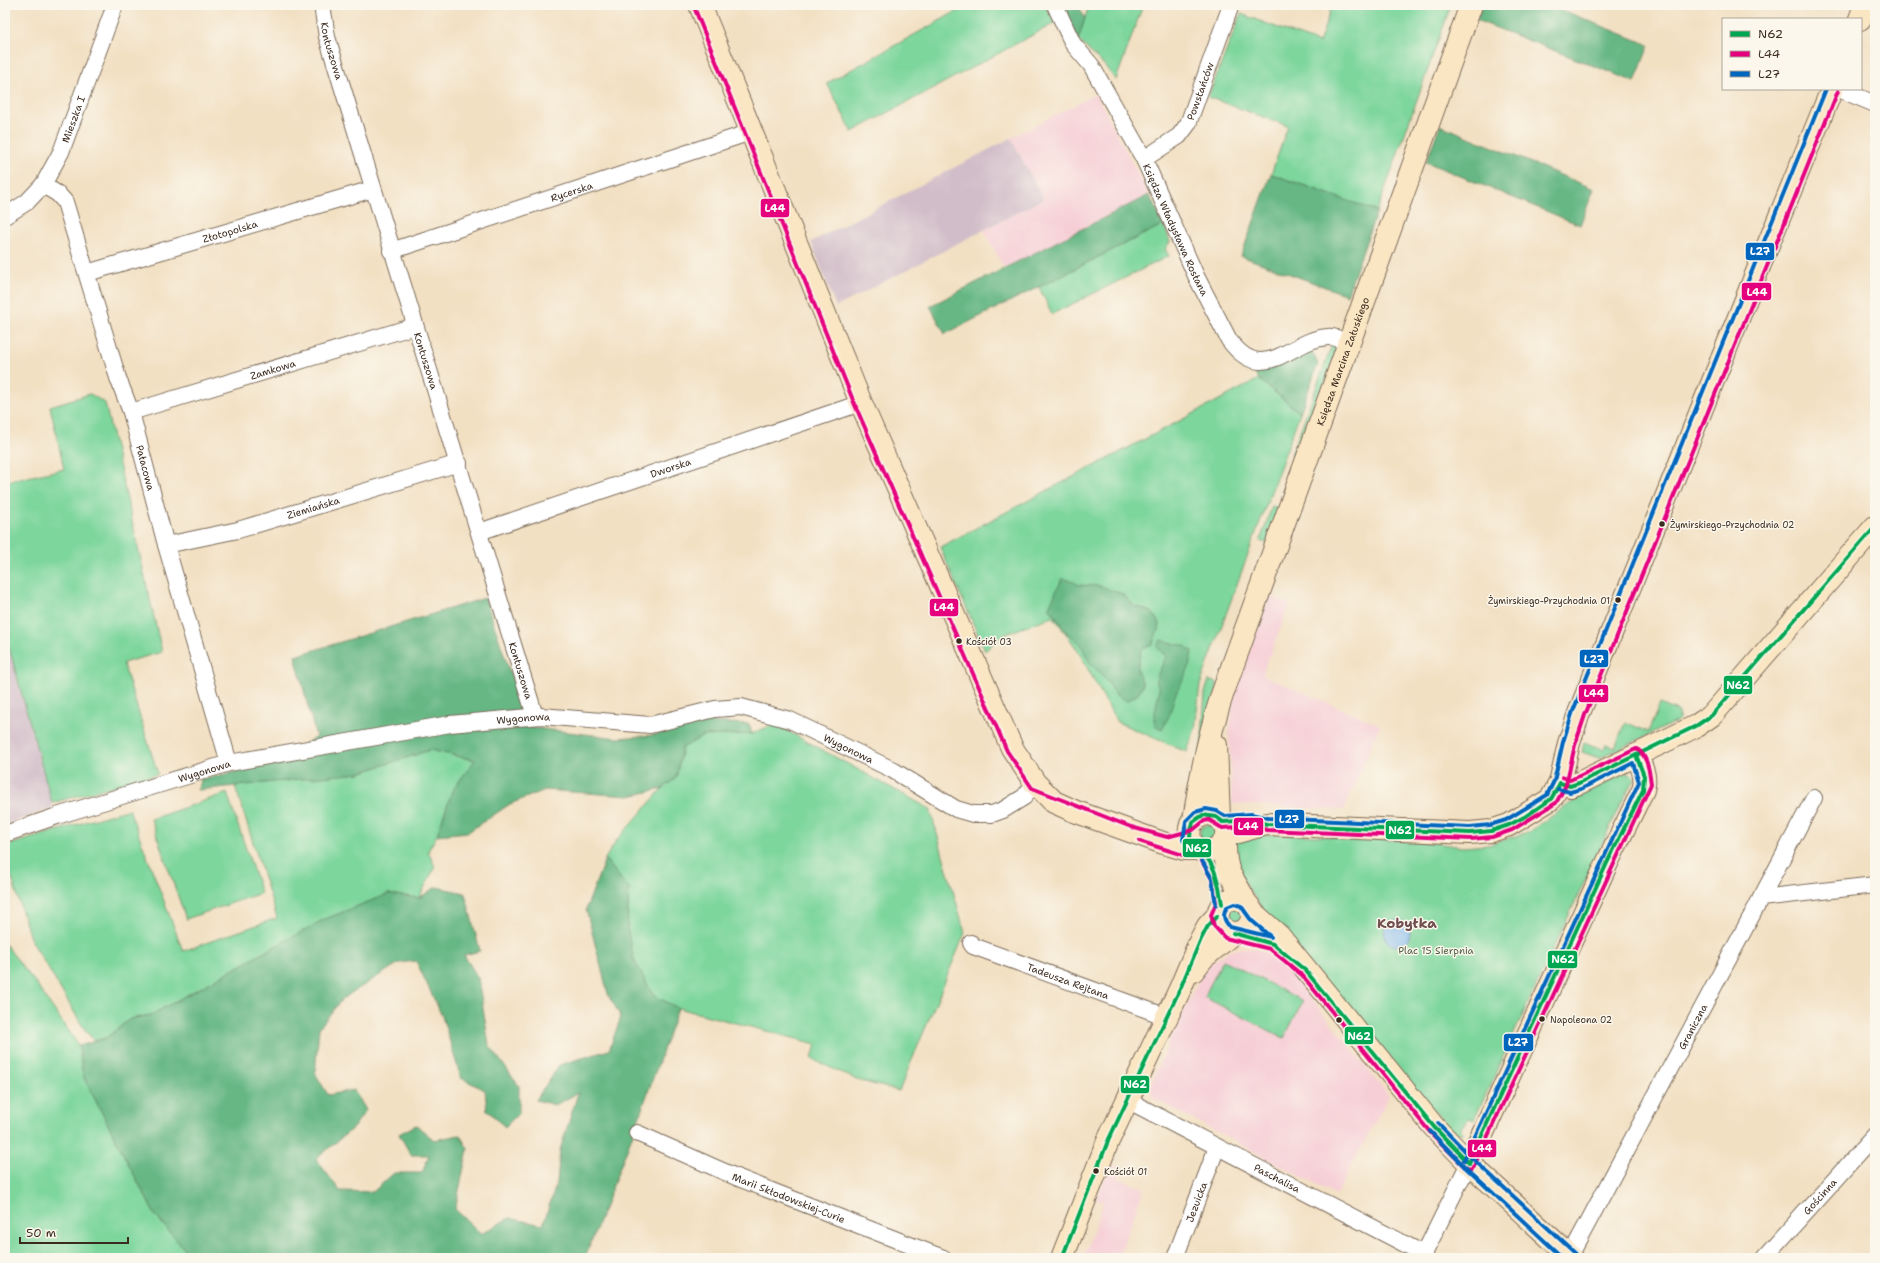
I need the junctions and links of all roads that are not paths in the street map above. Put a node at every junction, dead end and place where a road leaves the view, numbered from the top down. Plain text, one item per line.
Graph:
1 (115, 5) edge
2 (322, 5) edge
3 (700, 5) edge
4 (1054, 5) edge
5 (1231, 5) edge
6 (1471, 5) edge
7 (1865, 5) edge
8 (1860, 18) edge
9 (1832, 90) edge
10 (1841, 90) edge
11 (1875, 104) edge
12 (751, 132) junction
13 (1144, 159) junction
14 (43, 185) junction
15 (373, 189) junction
16 (5, 216) edge
17 (391, 251) junction
18 (87, 273) junction
19 (415, 326) junction
20 (1349, 344) junction
21 (861, 403) junction
22 (131, 412) junction
23 (459, 463) junction
24 (1875, 526) edge
25 (479, 532) junction
26 (166, 545) junction
27 (536, 716) junction
28 (1215, 717) junction
29 (1636, 755) junction
30 (229, 763) junction
31 (1560, 783) junction
32 (1030, 790) junction
33 (1814, 798) dead end
34 (1192, 822) junction
35 (1223, 829) junction
36 (5, 834) edge
37 (1200, 850) junction
38 (1875, 885) edge
39 (1761, 898) junction
40 (1249, 907) junction
41 (1219, 910) junction
42 (1235, 933) junction
43 (971, 943) dead end
44 (1306, 971) junction
45 (1180, 988) junction
46 (1167, 1017) junction
47 (1127, 1100) junction
48 (637, 1133) dead end
49 (1875, 1135) edge
50 (1217, 1146) junction
51 (1468, 1163) junction
52 (1424, 1257) edge
53 (1571, 1257) edge
54 (943, 1258) edge
55 (1062, 1258) edge
56 (1175, 1258) edge
57 (1764, 1258) edge

1 - 14 street, Mieszka I
2 - 15 street, Kontuszowa
3 - 12 street
4 - 13 street, Księdza Władysława Rosłana
5 - 13 street, Powstańców
6 - 20 street, Księdza Marcina Załuskiego
7 - 8 street
9 - 31 street
10 - 11 street
12 - 17 street, Rycerska
12 - 21 street
13 - 20 street, Księdza Władysława Rosłana
14 - 16 street, Mieszka I
14 - 18 street, Pałacowa
15 - 17 street, Kontuszowa
15 - 18 street, Złotopolska
17 - 19 street, Kontuszowa
18 - 22 street, Pałacowa
19 - 22 street, Zamkowa
19 - 23 street, Kontuszowa
20 - 28 street, Księdza Marcina Załuskiego
21 - 25 street, Dworska
21 - 32 street
22 - 26 street, Pałacowa
23 - 25 street, Kontuszowa
23 - 26 street, Ziemiańska
24 - 29 street
25 - 27 street, Kontuszowa
26 - 30 street, Pałacowa
27 - 30 street, Wygonowa
27 - 32 street, Wygonowa
28 - 34 street, Księdza Marcina Załuskiego
28 - 35 street, Księdza Marcina Załuskiego
29 - 31 street
29 - 51 street
30 - 36 street, Wygonowa
31 - 35 street
32 - 34 street
32 - 37 street
33 - 39 street, Graniczna
34 - 35 street
34 - 37 street
35 - 37 street
35 - 40 street, Księdza Marcina Załuskiego
37 - 41 street
38 - 39 street
39 - 53 street, Graniczna
40 - 41 street
40 - 42 street
40 - 44 street
41 - 42 street
41 - 45 street
42 - 44 street
42 - 45 street
43 - 46 street, Tadeusza Rejtana
44 - 51 street
45 - 46 street
46 - 47 street
47 - 50 street, Paschalisa
47 - 55 street
48 - 54 street, Marii Skłodowskiej-Curie
49 - 57 street, Gościnna
50 - 52 street, Paschalisa
50 - 56 street, Jezuicka
51 - 52 street
51 - 53 street

